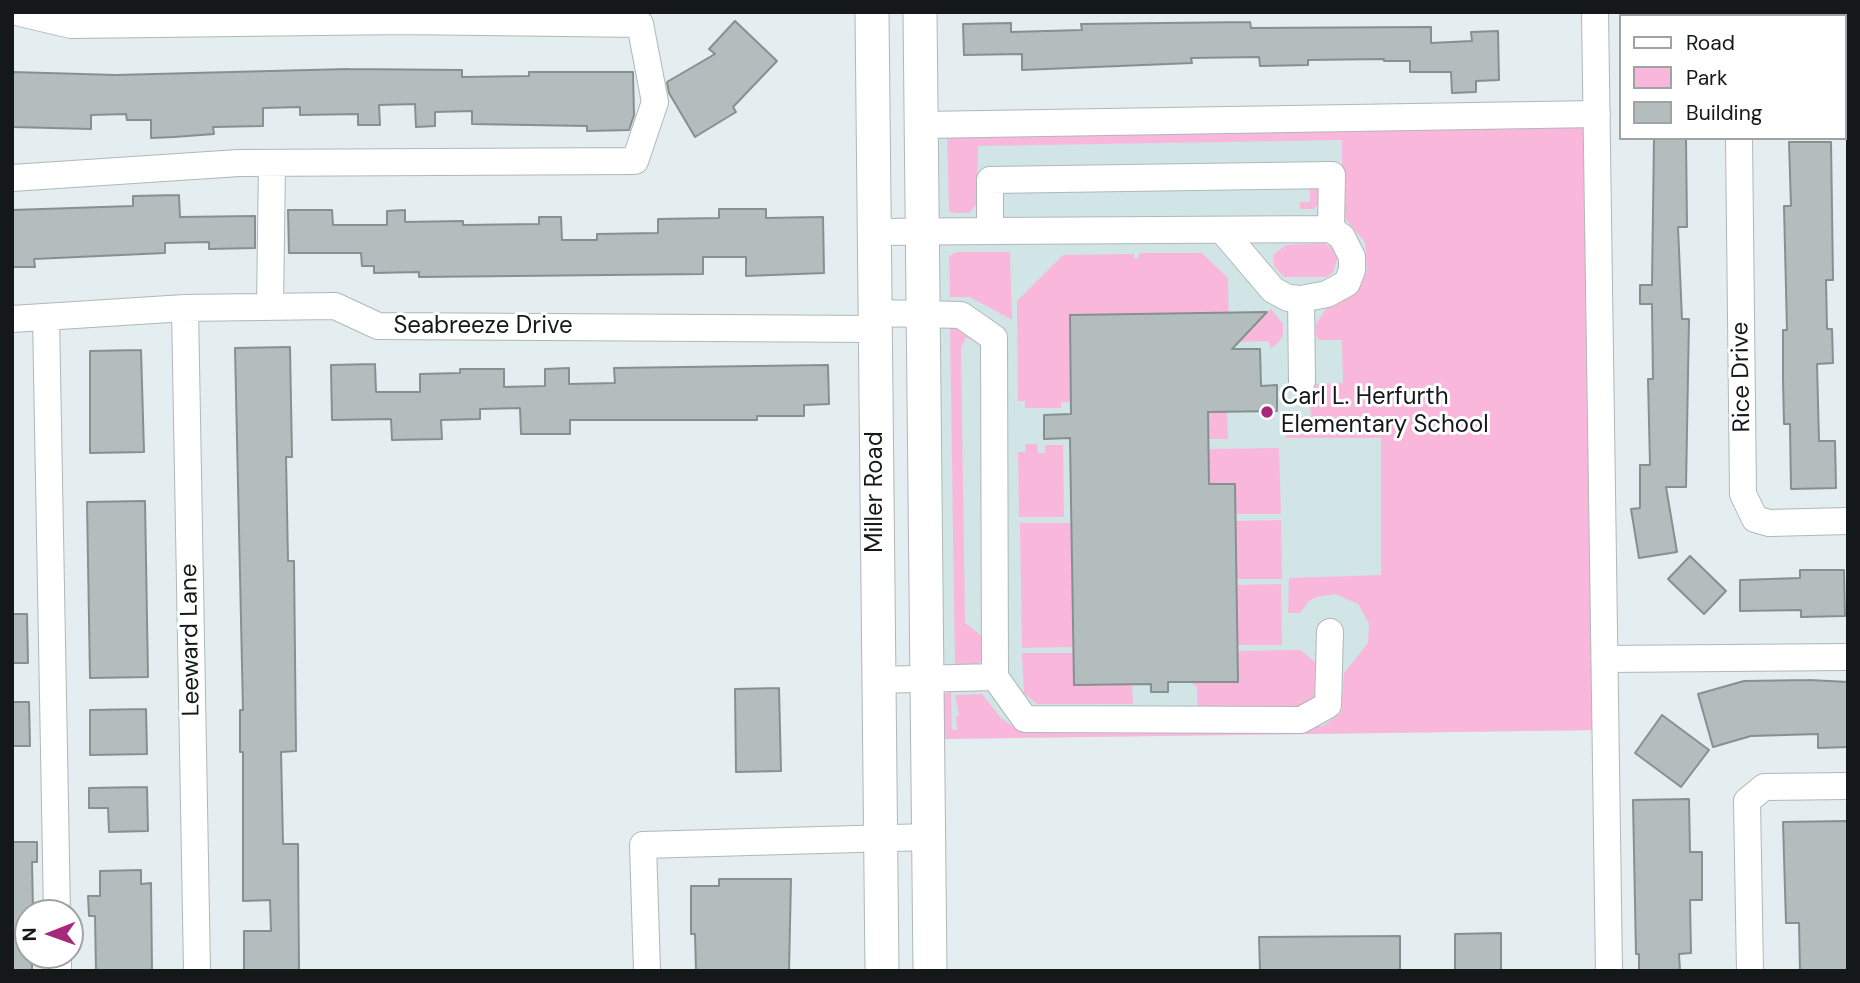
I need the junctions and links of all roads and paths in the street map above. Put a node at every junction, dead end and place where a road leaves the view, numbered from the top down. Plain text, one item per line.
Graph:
1 (16, 12) edge
2 (873, 12) edge
3 (920, 12) edge
4 (1595, 12) edge
5 (403, 16) edge
6 (525, 17) edge
7 (646, 18) edge
8 (1597, 114) junction
9 (922, 125) junction
10 (1739, 140) edge
11 (272, 163) junction
12 (12, 178) edge
13 (1331, 229) junction
14 (1222, 230) junction
15 (990, 231) junction
16 (876, 232) junction
17 (923, 232) junction
18 (1301, 299) junction
19 (270, 307) junction
20 (186, 308) junction
21 (924, 314) junction
22 (46, 317) junction
23 (12, 319) edge
24 (876, 321) junction
25 (1302, 381) dead end
26 (1848, 521) edge
27 (1330, 632) dead end
28 (1848, 657) edge
29 (1605, 659) junction
30 (995, 677) junction
31 (927, 679) junction
32 (877, 680) junction
33 (1848, 786) edge
34 (929, 837) junction
35 (879, 838) junction
36 (57, 899) edge
37 (197, 971) edge
38 (647, 971) edge
39 (882, 971) edge
40 (930, 971) edge
41 (1609, 971) edge
42 (1750, 971) edge

1 - 5 street
2 - 16 main road, Miller Road
3 - 9 main road, Miller Road
4 - 8 street
5 - 6 street
6 - 7 street
7 - 11 street
8 - 9 street
8 - 29 street
9 - 17 main road, Miller Road
10 - 26 street, Rice Drive
11 - 12 street
11 - 19 street
13 - 14 street
13 - 15 street
13 - 18 street
14 - 15 street
14 - 18 street
15 - 17 street
16 - 17 street
16 - 24 main road, Miller Road
17 - 21 main road, Miller Road
18 - 25 street
19 - 20 street, Seabreeze Drive
19 - 24 street, Seabreeze Drive
20 - 22 street, Seabreeze Drive
20 - 37 street, Leeward Lane
21 - 24 street, Seabreeze Drive
21 - 30 street, Seabreeze Drive
21 - 31 main road, Miller Road
22 - 23 street, Seabreeze Drive
22 - 36 street
24 - 32 main road, Miller Road
27 - 30 street
28 - 29 street
29 - 41 street
30 - 31 street
31 - 32 street
31 - 34 main road, Miller Road
32 - 35 main road, Miller Road
33 - 42 street
34 - 35 street
34 - 40 main road, Miller Road
35 - 38 street
35 - 39 main road, Miller Road

